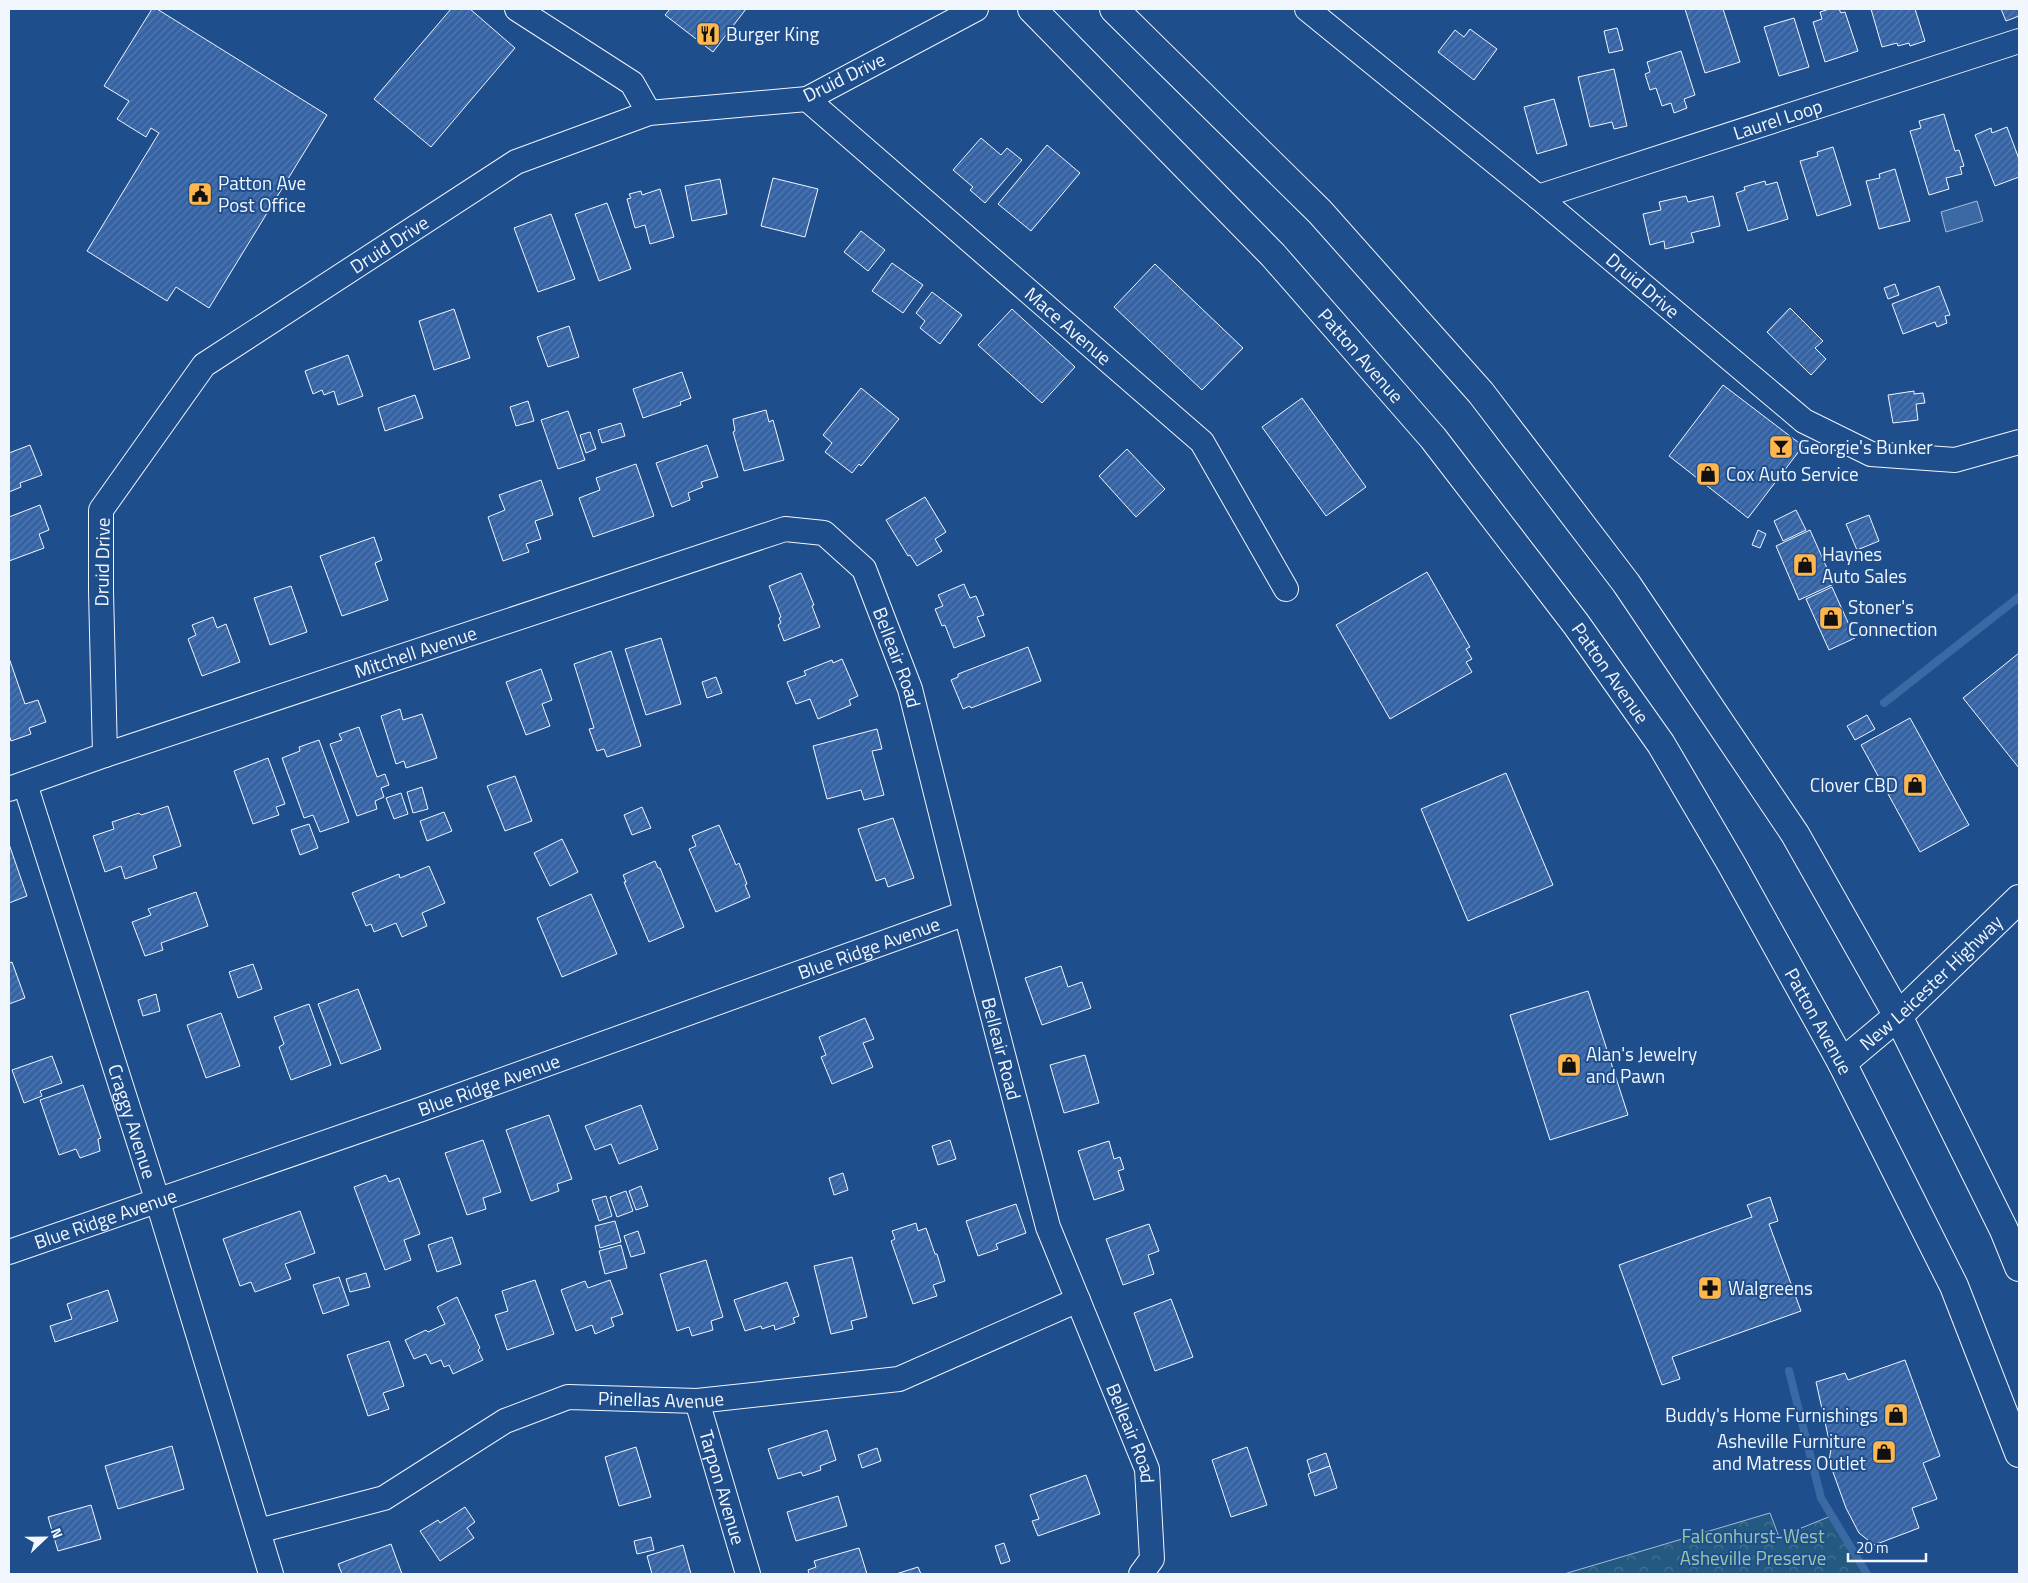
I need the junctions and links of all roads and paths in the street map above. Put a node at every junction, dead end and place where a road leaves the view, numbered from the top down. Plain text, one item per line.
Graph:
1 (517, 9) edge
2 (976, 9) edge
3 (1032, 9) edge
4 (1114, 9) edge
5 (1306, 9) edge
6 (2019, 41) edge
7 (807, 99) junction
8 (649, 113) junction
9 (1538, 196) junction
10 (2019, 442) edge
11 (824, 534) joint
12 (1286, 589) dead end
13 (105, 755) junction
14 (17, 787) edge
15 (2019, 899) edge
16 (966, 913) junction
17 (1898, 1016) junction
18 (1842, 1063) junction
19 (158, 1202) junction
20 (9, 1252) edge
21 (2019, 1267) edge
22 (1078, 1300) junction
23 (697, 1401) junction
24 (2019, 1453) edge
25 (258, 1531) junction
26 (271, 1574) edge
27 (748, 1574) edge
28 (1141, 1574) edge

1 - 8 street
2 - 7 street, Druid Drive
3 - 18 main road, Patton Avenue
4 - 17 main road
5 - 9 street, Druid Drive
6 - 9 street, Laurel Loop
7 - 8 street, Druid Drive
7 - 12 street, Mace Avenue
8 - 13 street, Druid Drive
9 - 10 street, Druid Drive
11 - 13 street, Mitchell Avenue
11 - 16 street, Belleair Road
13 - 14 street, Mitchell Avenue
14 - 19 street, Craggy Avenue
15 - 17 main road, New Leicester Highway
16 - 19 street, Blue Ridge Avenue
16 - 22 street, Belleair Road
17 - 18 main road, New Leicester Highway
17 - 21 main road
18 - 24 main road, Patton Avenue
19 - 20 street, Blue Ridge Avenue
19 - 25 street, Craggy Avenue
22 - 23 street, Pinellas Avenue
22 - 28 street, Belleair Road
23 - 25 street, Pinellas Avenue
23 - 27 street, Tarpon Avenue
25 - 26 street, Craggy Avenue

